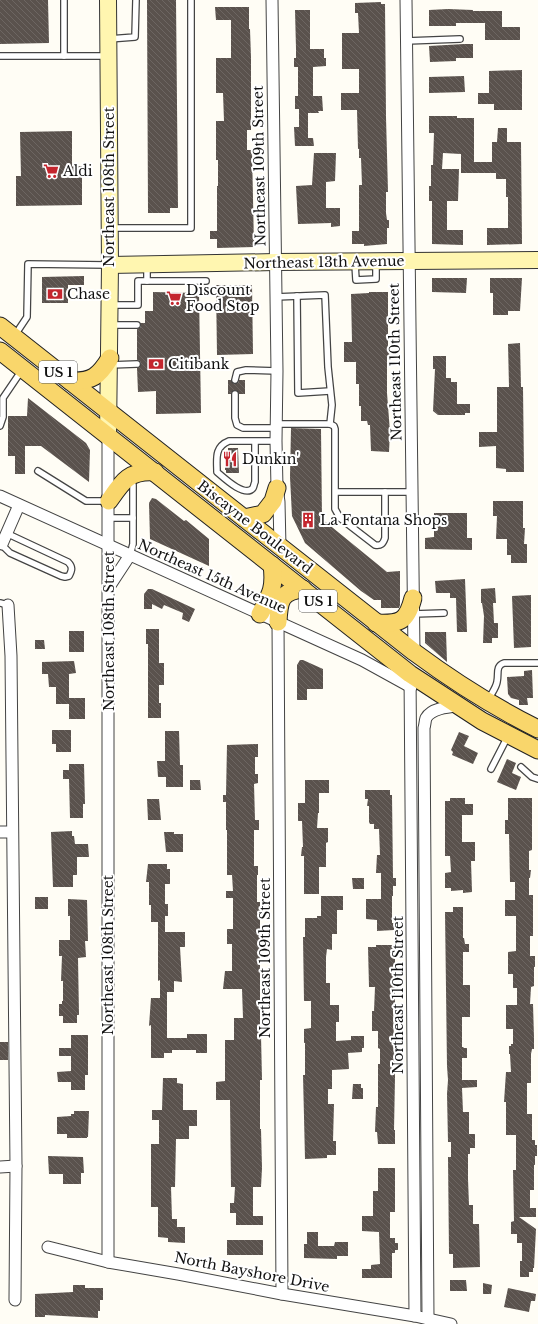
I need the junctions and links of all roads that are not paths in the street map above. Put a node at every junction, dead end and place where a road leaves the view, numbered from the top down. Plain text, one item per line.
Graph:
1 (64, 0) edge
2 (108, 0) edge
3 (136, 0) edge
4 (191, 0) edge
5 (272, 0) edge
6 (406, 0) edge
7 (108, 39) junction
8 (460, 40) dead end
9 (406, 41) junction
10 (0, 56) edge
11 (64, 56) junction
12 (108, 56) junction
13 (110, 228) junction
14 (538, 260) edge
15 (409, 261) junction
16 (275, 262) junction
17 (110, 265) junction
18 (147, 265) junction
19 (198, 272) junction
20 (206, 280) dead end
21 (147, 281) junction
22 (297, 296) junction
23 (275, 297) junction
24 (110, 305) junction
25 (110, 325) junction
26 (137, 325) dead end
27 (0, 326) edge
28 (14, 337) junction
29 (0, 351) edge
30 (110, 361) junction
31 (137, 364) dead end
32 (23, 369) junction
33 (277, 371) junction
34 (235, 380) dead end
35 (70, 382) junction
36 (330, 391) junction
37 (235, 394) dead end
38 (109, 413) junction
39 (330, 424) junction
40 (0, 426) edge
41 (276, 426) junction
42 (108, 436) junction
43 (255, 441) junction
44 (276, 441) junction
45 (38, 471) dead end
46 (155, 472) junction
47 (133, 485) dead end
48 (277, 488) junction
49 (335, 492) junction
50 (385, 492) junction
51 (412, 492) junction
52 (0, 496) edge
53 (109, 501) junction
54 (19, 505) junction
55 (109, 518) junction
56 (133, 518) junction
57 (244, 518) junction
58 (3, 540) edge
59 (109, 545) junction
60 (280, 547) junction
61 (130, 555) junction
62 (272, 565) junction
63 (109, 587) junction
64 (303, 589) junction
65 (4, 604) edge
66 (413, 606) junction
67 (444, 613) dead end
68 (260, 614) junction
69 (278, 622) junction
70 (376, 623) junction
71 (414, 652) junction
72 (538, 663) edge
73 (410, 680) junction
74 (487, 702) junction
75 (459, 706) junction
76 (411, 727) junction
77 (424, 728) junction
78 (538, 729) edge
79 (509, 736) junction
80 (538, 750) edge
81 (521, 767) dead end
82 (491, 769) dead end
83 (538, 780) edge
84 (0, 832) edge
85 (12, 832) junction
86 (413, 1009) junction
87 (426, 1009) junction
88 (16, 1166) junction
89 (0, 1167) edge
90 (48, 1247) dead end
91 (108, 1262) junction
92 (282, 1294) junction
93 (16, 1300) dead end
94 (415, 1316) junction
95 (428, 1319) junction
96 (451, 1324) edge

1 - 11 lane
2 - 7 street, Northeast 108th Street
3 - 7 lane
4 - 13 lane
5 - 16 street, Northeast 109th Street
6 - 9 street, Northeast 110th Street
7 - 12 street, Northeast 108th Street
8 - 9 lane
9 - 15 street, Northeast 110th Street
10 - 11 lane
11 - 12 lane
12 - 13 street, Northeast 108th Street
13 - 17 street, Northeast 108th Street
14 - 15 street, Northeast 13th Avenue
15 - 16 street, Northeast 13th Avenue
15 - 51 street, Northeast 110th Street
16 - 19 street, Northeast 13th Avenue
16 - 23 street, Northeast 109th Street
17 - 18 street, Northeast 13th Avenue
17 - 24 street, Northeast 108th Street
17 - 28 lane
18 - 19 street, Northeast 13th Avenue
18 - 21 lane
19 - 20 lane
19 - 21 lane
21 - 24 lane
22 - 23 lane
22 - 36 lane
22 - 36 lane
23 - 33 street, Northeast 109th Street
24 - 25 street, Northeast 108th Street
25 - 26 lane
25 - 30 street, Northeast 108th Street
27 - 28 main road, Biscayne Boulevard / US 1
28 - 35 main road, Biscayne Boulevard / US 1
29 - 32 main road, Biscayne Boulevard / US 1
30 - 31 lane
30 - 35 main road
30 - 38 street, Northeast 108th Street
32 - 40 lane
32 - 42 main road, Biscayne Boulevard / US 1
33 - 34 lane
33 - 41 street, Northeast 109th Street
35 - 38 main road, Biscayne Boulevard / US 1
36 - 39 lane
37 - 41 lane
38 - 42 street, Northeast 108th Street
38 - 57 main road, Biscayne Boulevard / US 1
39 - 41 lane
39 - 49 lane
41 - 44 street, Northeast 109th Street
42 - 46 main road, Biscayne Boulevard / US 1
42 - 53 street, Northeast 108th Street
43 - 43 lane
43 - 44 lane
44 - 48 street, Northeast 109th Street
45 - 53 lane
46 - 53 main road
46 - 62 main road, Biscayne Boulevard / US 1
47 - 56 lane
48 - 57 main road
48 - 60 street, Northeast 109th Street
49 - 50 lane
49 - 50 lane
50 - 51 lane
51 - 66 street, Northeast 110th Street
52 - 54 street, Northeast 15th Avenue
53 - 55 street, Northeast 108th Street
54 - 58 street
54 - 59 street, Northeast 15th Avenue
55 - 56 lane
55 - 59 street, Northeast 108th Street
56 - 61 lane
57 - 60 main road, Biscayne Boulevard / US 1
58 - 58 lane
59 - 61 street, Northeast 15th Avenue
59 - 63 street, Northeast 108th Street
60 - 70 main road, Biscayne Boulevard / US 1
61 - 63 street
61 - 68 street, Northeast 15th Avenue
62 - 64 main road, Biscayne Boulevard / US 1
62 - 68 main road
63 - 91 street, Northeast 108th Street
64 - 69 main road
64 - 73 main road, Biscayne Boulevard / US 1
65 - 85 street
66 - 67 lane
66 - 70 main road
66 - 71 street, Northeast 110th Street
68 - 69 street, Northeast 15th Avenue
69 - 73 street, Northeast 15th Avenue
69 - 92 street, Northeast 109th Street
70 - 71 main road, Biscayne Boulevard / US 1
71 - 74 main road, Biscayne Boulevard / US 1
72 - 74 lane
73 - 75 main road, Biscayne Boulevard / US 1
73 - 76 street, Northeast 110th Street
74 - 78 main road, Biscayne Boulevard / US 1
75 - 77 street, Northeast 110th Street
75 - 79 main road, Biscayne Boulevard / US 1
76 - 77 lane
76 - 86 street, Northeast 110th Street
77 - 87 street, Northeast 110th Street
79 - 80 main road, Biscayne Boulevard / US 1
79 - 82 lane
81 - 83 lane
84 - 85 street
85 - 88 street
86 - 87 lane
86 - 94 street, Northeast 110th Street
87 - 95 street, Northeast 110th Street
88 - 89 street
88 - 93 street
90 - 91 street, North Bayshore Drive
91 - 92 street, North Bayshore Drive
92 - 94 street, North Bayshore Drive
94 - 95 street, North Bayshore Drive
95 - 96 street, North Bayshore Drive

